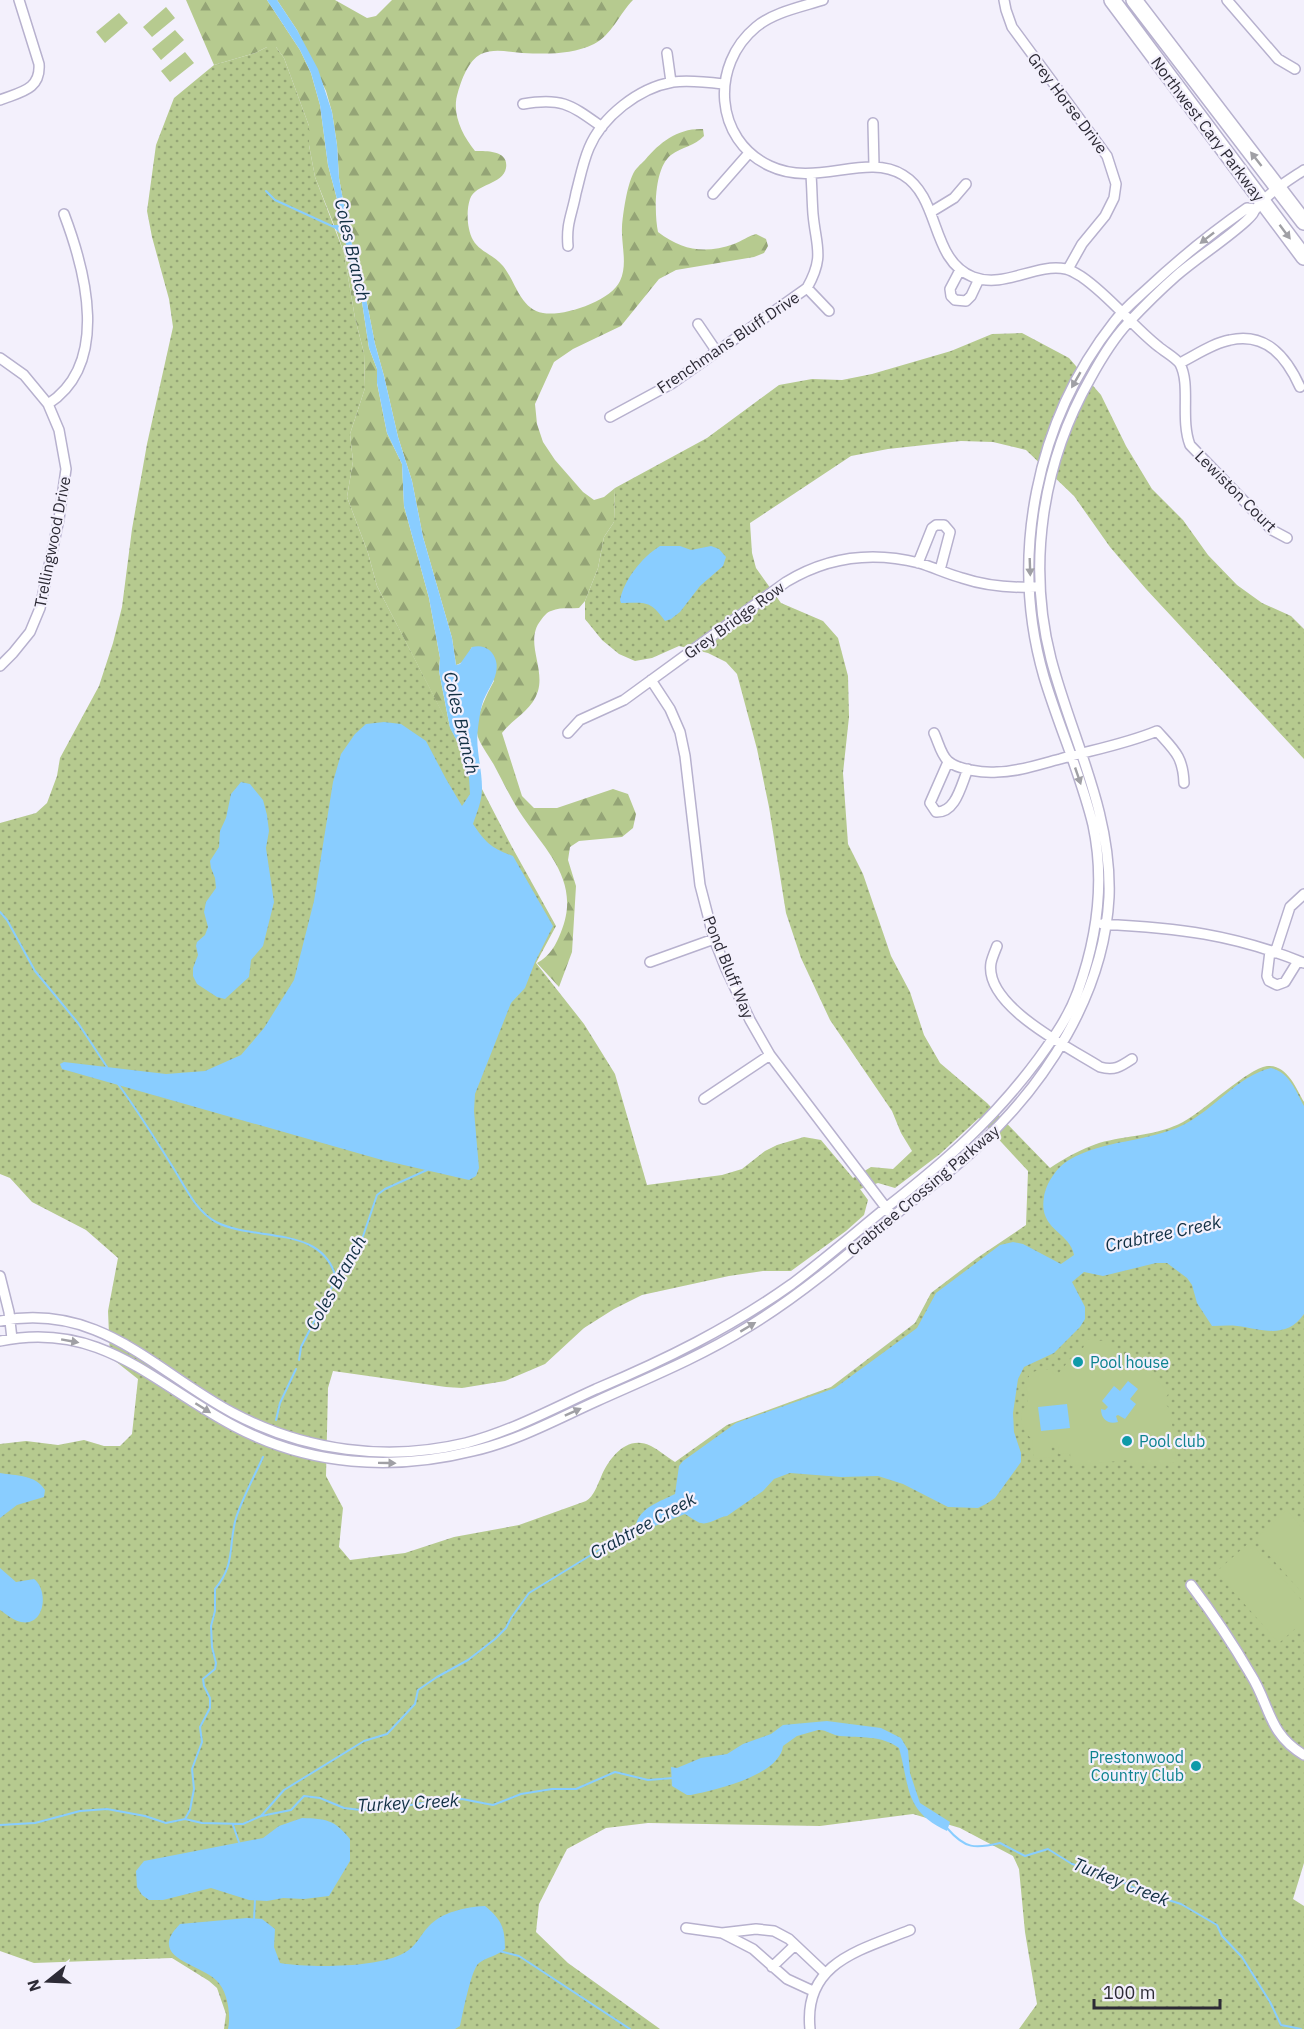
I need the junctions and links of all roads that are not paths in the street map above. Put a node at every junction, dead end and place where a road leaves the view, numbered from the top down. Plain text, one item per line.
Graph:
1 (19, 0) edge
2 (823, 0) edge
3 (1004, 0) edge
4 (1112, 0) edge
5 (1134, 0) edge
6 (1227, 0) edge
7 (667, 53) dead end
8 (1294, 69) dead end
9 (671, 82) junction
10 (723, 84) junction
11 (0, 100) edge
12 (523, 104) dead end
13 (873, 123) dead end
14 (602, 127) junction
15 (750, 153) junction
16 (874, 166) junction
17 (1304, 170) edge
18 (812, 175) junction
19 (966, 184) dead end
20 (1278, 188) junction
21 (713, 194) dead end
22 (1258, 205) junction
23 (931, 212) junction
24 (64, 214) dead end
25 (1304, 222) edge
26 (568, 246) dead end
27 (1304, 257) edge
28 (1068, 269) junction
29 (960, 270) junction
30 (979, 279) junction
31 (807, 288) junction
32 (829, 310) dead end
33 (1122, 313) junction
34 (1129, 321) junction
35 (698, 324) dead end
36 (717, 352) junction
37 (0, 358) edge
38 (1180, 363) junction
39 (1300, 387) dead end
40 (48, 404) junction
41 (610, 417) dead end
42 (1287, 538) dead end
43 (918, 563) junction
44 (940, 570) junction
45 (1035, 587) junction
46 (0, 666) edge
47 (651, 680) junction
48 (568, 733) dead end
49 (934, 733) dead end
50 (1082, 753) junction
51 (1071, 756) junction
52 (948, 762) junction
53 (968, 769) junction
54 (1185, 783) dead end
55 (1304, 894) edge
56 (1101, 924) junction
57 (714, 939) junction
58 (997, 946) dead end
59 (1272, 952) junction
60 (650, 962) dead end
61 (1301, 962) edge
62 (1058, 1040) junction
63 (770, 1055) junction
64 (1132, 1059) dead end
65 (704, 1099) dead end
66 (886, 1208) junction
67 (893, 1217) junction
68 (0, 1276) edge
69 (5, 1320) edge
70 (12, 1339) junction
71 (0, 1341) edge
72 (1191, 1586) dead end
73 (1304, 1755) edge
74 (686, 1928) dead end
75 (910, 1930) dead end
76 (722, 1933) junction
77 (795, 1944) junction
78 (772, 1967) junction
79 (825, 1973) junction
80 (813, 1991) junction
81 (810, 2029) edge

1 - 11 street
2 - 10 street
3 - 28 street, Grey Horse Drive
4 - 22 main road, Northwest Cary Parkway
20 -> 5 main road, Northwest Cary Parkway
6 - 8 street
7 - 9 street
9 - 10 street
9 - 14 street
10 - 15 street
12 - 14 street
13 - 16 street
14 - 26 street
15 - 18 street
15 - 21 street
16 - 18 street
16 - 23 street
17 - 20 street, Crabtree Crossing Parkway
18 - 31 street, Frenchmans Bluff Drive
19 - 23 street
20 - 22 street, Crabtree Crossing Parkway
20 - 25 main road, Northwest Cary Parkway
22 -> 27 main road, Northwest Cary Parkway
22 -> 33 street, Crabtree Crossing Parkway
22 - 34 street, Crabtree Crossing Parkway
23 - 29 street
24 - 40 street
28 - 30 street
28 - 33 street
29 - 30 street
29 - 30 street
31 - 32 street
31 - 36 street, Frenchmans Bluff Drive
33 - 34 street
33 -> 45 street, Crabtree Crossing Parkway
34 - 38 street
34 - 45 street, Crabtree Crossing Parkway
35 - 36 street
36 - 41 street, Frenchmans Bluff Drive
37 - 40 street, Trellingwood Drive
38 - 39 street
38 - 42 street, Lewiston Court
40 - 46 street, Trellingwood Drive
43 - 44 street, Grey Bridge Row
43 - 44 street
43 - 47 street, Grey Bridge Row
44 - 45 street, Grey Bridge Row
45 - 50 street, Crabtree Crossing Parkway
45 - 51 street, Crabtree Crossing Parkway
47 - 48 street, Grey Bridge Row
47 - 57 street, Pond Bluff Way
49 - 52 street
50 - 51 street
50 - 54 street
50 - 56 street, Crabtree Crossing Parkway
51 - 53 street
51 -> 56 street, Crabtree Crossing Parkway
52 - 53 street
52 - 53 street
55 - 59 street
56 - 59 street
56 - 62 street, Crabtree Crossing Parkway
57 - 60 street
57 - 63 street, Pond Bluff Way
58 - 62 street
59 - 61 street
59 - 61 street
62 - 64 street
62 - 66 street, Crabtree Crossing Parkway
62 - 67 street, Crabtree Crossing Parkway
63 - 65 street
63 - 66 street, Pond Bluff Way
66 - 67 street, Pond Bluff Way
66 - 69 street, Crabtree Crossing Parkway
70 -> 67 street, Crabtree Crossing Parkway
68 - 69 street
69 - 70 street
70 - 71 street, Crabtree Crossing Parkway
72 - 73 street
74 - 76 street
75 - 79 street
76 - 77 street
76 - 78 street
77 - 78 street
77 - 79 street
78 - 80 street
79 - 80 street
80 - 81 street

